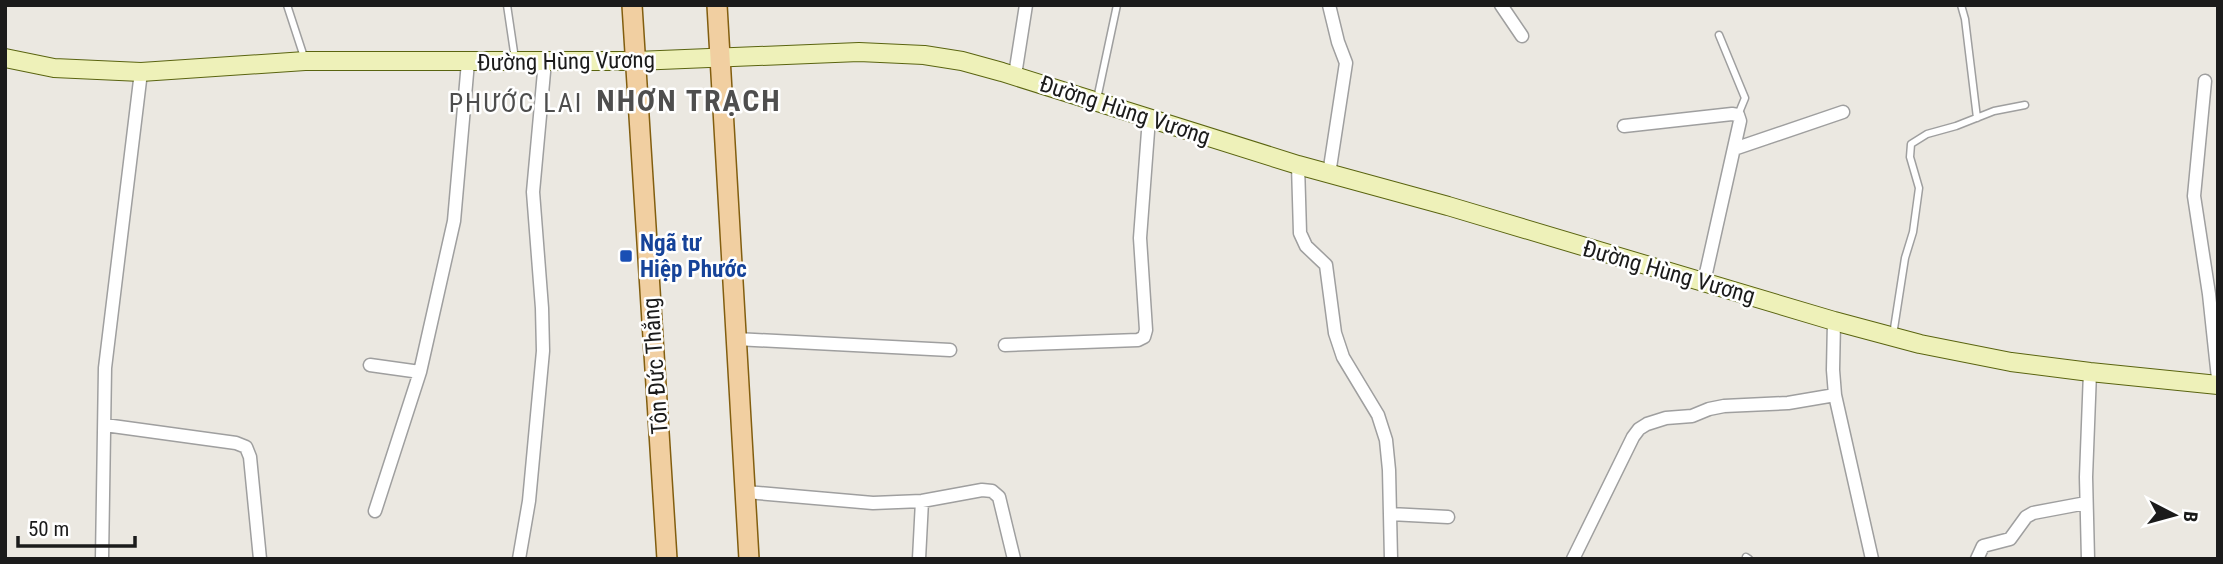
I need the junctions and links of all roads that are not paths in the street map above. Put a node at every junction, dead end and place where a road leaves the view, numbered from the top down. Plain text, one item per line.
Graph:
1 (286, 5) edge
2 (507, 5) edge
3 (632, 5) edge
4 (718, 5) edge
5 (1026, 5) edge
6 (1117, 5) edge
7 (1329, 5) edge
8 (1501, 5) edge
9 (1961, 5) edge
10 (1719, 35) dead end
11 (1522, 36) dead end
12 (720, 57) junction
13 (5, 58) edge
14 (305, 61) junction
15 (545, 61) junction
16 (636, 61) junction
17 (468, 62) junction
18 (516, 62) junction
19 (141, 72) junction
20 (1015, 75) junction
21 (2205, 81) dead end
22 (1097, 101) junction
23 (2025, 105) dead end
24 (1843, 112) dead end
25 (1738, 116) junction
26 (1149, 118) junction
27 (1977, 118) junction
28 (1625, 126) dead end
29 (1734, 149) junction
30 (1298, 165) junction
31 (1329, 174) junction
32 (1704, 282) junction
33 (1834, 321) junction
34 (1893, 337) junction
35 (736, 339) junction
36 (1005, 345) dead end
37 (950, 350) dead end
38 (370, 365) dead end
39 (419, 372) junction
40 (2090, 372) junction
41 (2218, 378) edge
42 (2218, 385) edge
43 (1835, 395) junction
44 (105, 425) junction
45 (746, 492) junction
46 (922, 501) junction
47 (2086, 503) junction
48 (374, 511) dead end
49 (1390, 514) junction
50 (1448, 517) dead end
51 (102, 559) edge
52 (260, 559) edge
53 (519, 559) edge
54 (667, 559) edge
55 (749, 559) edge
56 (919, 559) edge
57 (1014, 559) edge
58 (1391, 559) edge
59 (1573, 559) edge
60 (1872, 559) edge
61 (1978, 559) edge
62 (2088, 559) edge

1 - 14 lane
2 - 18 lane
3 - 16 main road, Tôn Đức Thắng
4 - 12 main road
5 - 20 street
6 - 22 lane
7 - 31 street
8 - 11 street
9 - 27 lane
10 - 25 lane
12 - 16 street, Đường Hùng Vương
12 - 20 street, Đường Hùng Vương
12 - 35 main road
13 - 19 street, Đường Hùng Vương
14 - 17 street, Đường Hùng Vương
14 - 19 street, Đường Hùng Vương
15 - 16 street, Đường Hùng Vương
15 - 18 street, Đường Hùng Vương
15 - 53 street
16 - 54 main road, Tôn Đức Thắng
17 - 18 street, Đường Hùng Vương
17 - 39 street
19 - 44 street
20 - 22 street, Đường Hùng Vương
21 - 41 street
22 - 26 street, Đường Hùng Vương
23 - 27 lane
24 - 29 street
25 - 28 street
25 - 29 street
26 - 30 street, Đường Hùng Vương
26 - 36 street
27 - 34 lane
29 - 32 street
30 - 31 street, Đường Hùng Vương
30 - 49 street
31 - 32 street, Đường Hùng Vương
32 - 33 street, Đường Hùng Vương
33 - 34 street, Đường Hùng Vương
33 - 43 street
34 - 40 street, Đường Hùng Vương
35 - 37 street
35 - 45 main road
38 - 39 street
39 - 48 street
40 - 42 street, Đường Hùng Vương
40 - 47 street
43 - 59 street
43 - 60 street
44 - 51 street
44 - 52 street
45 - 46 street
45 - 55 main road
46 - 56 street
46 - 57 street
47 - 61 street
47 - 62 street
49 - 50 street
49 - 58 street

